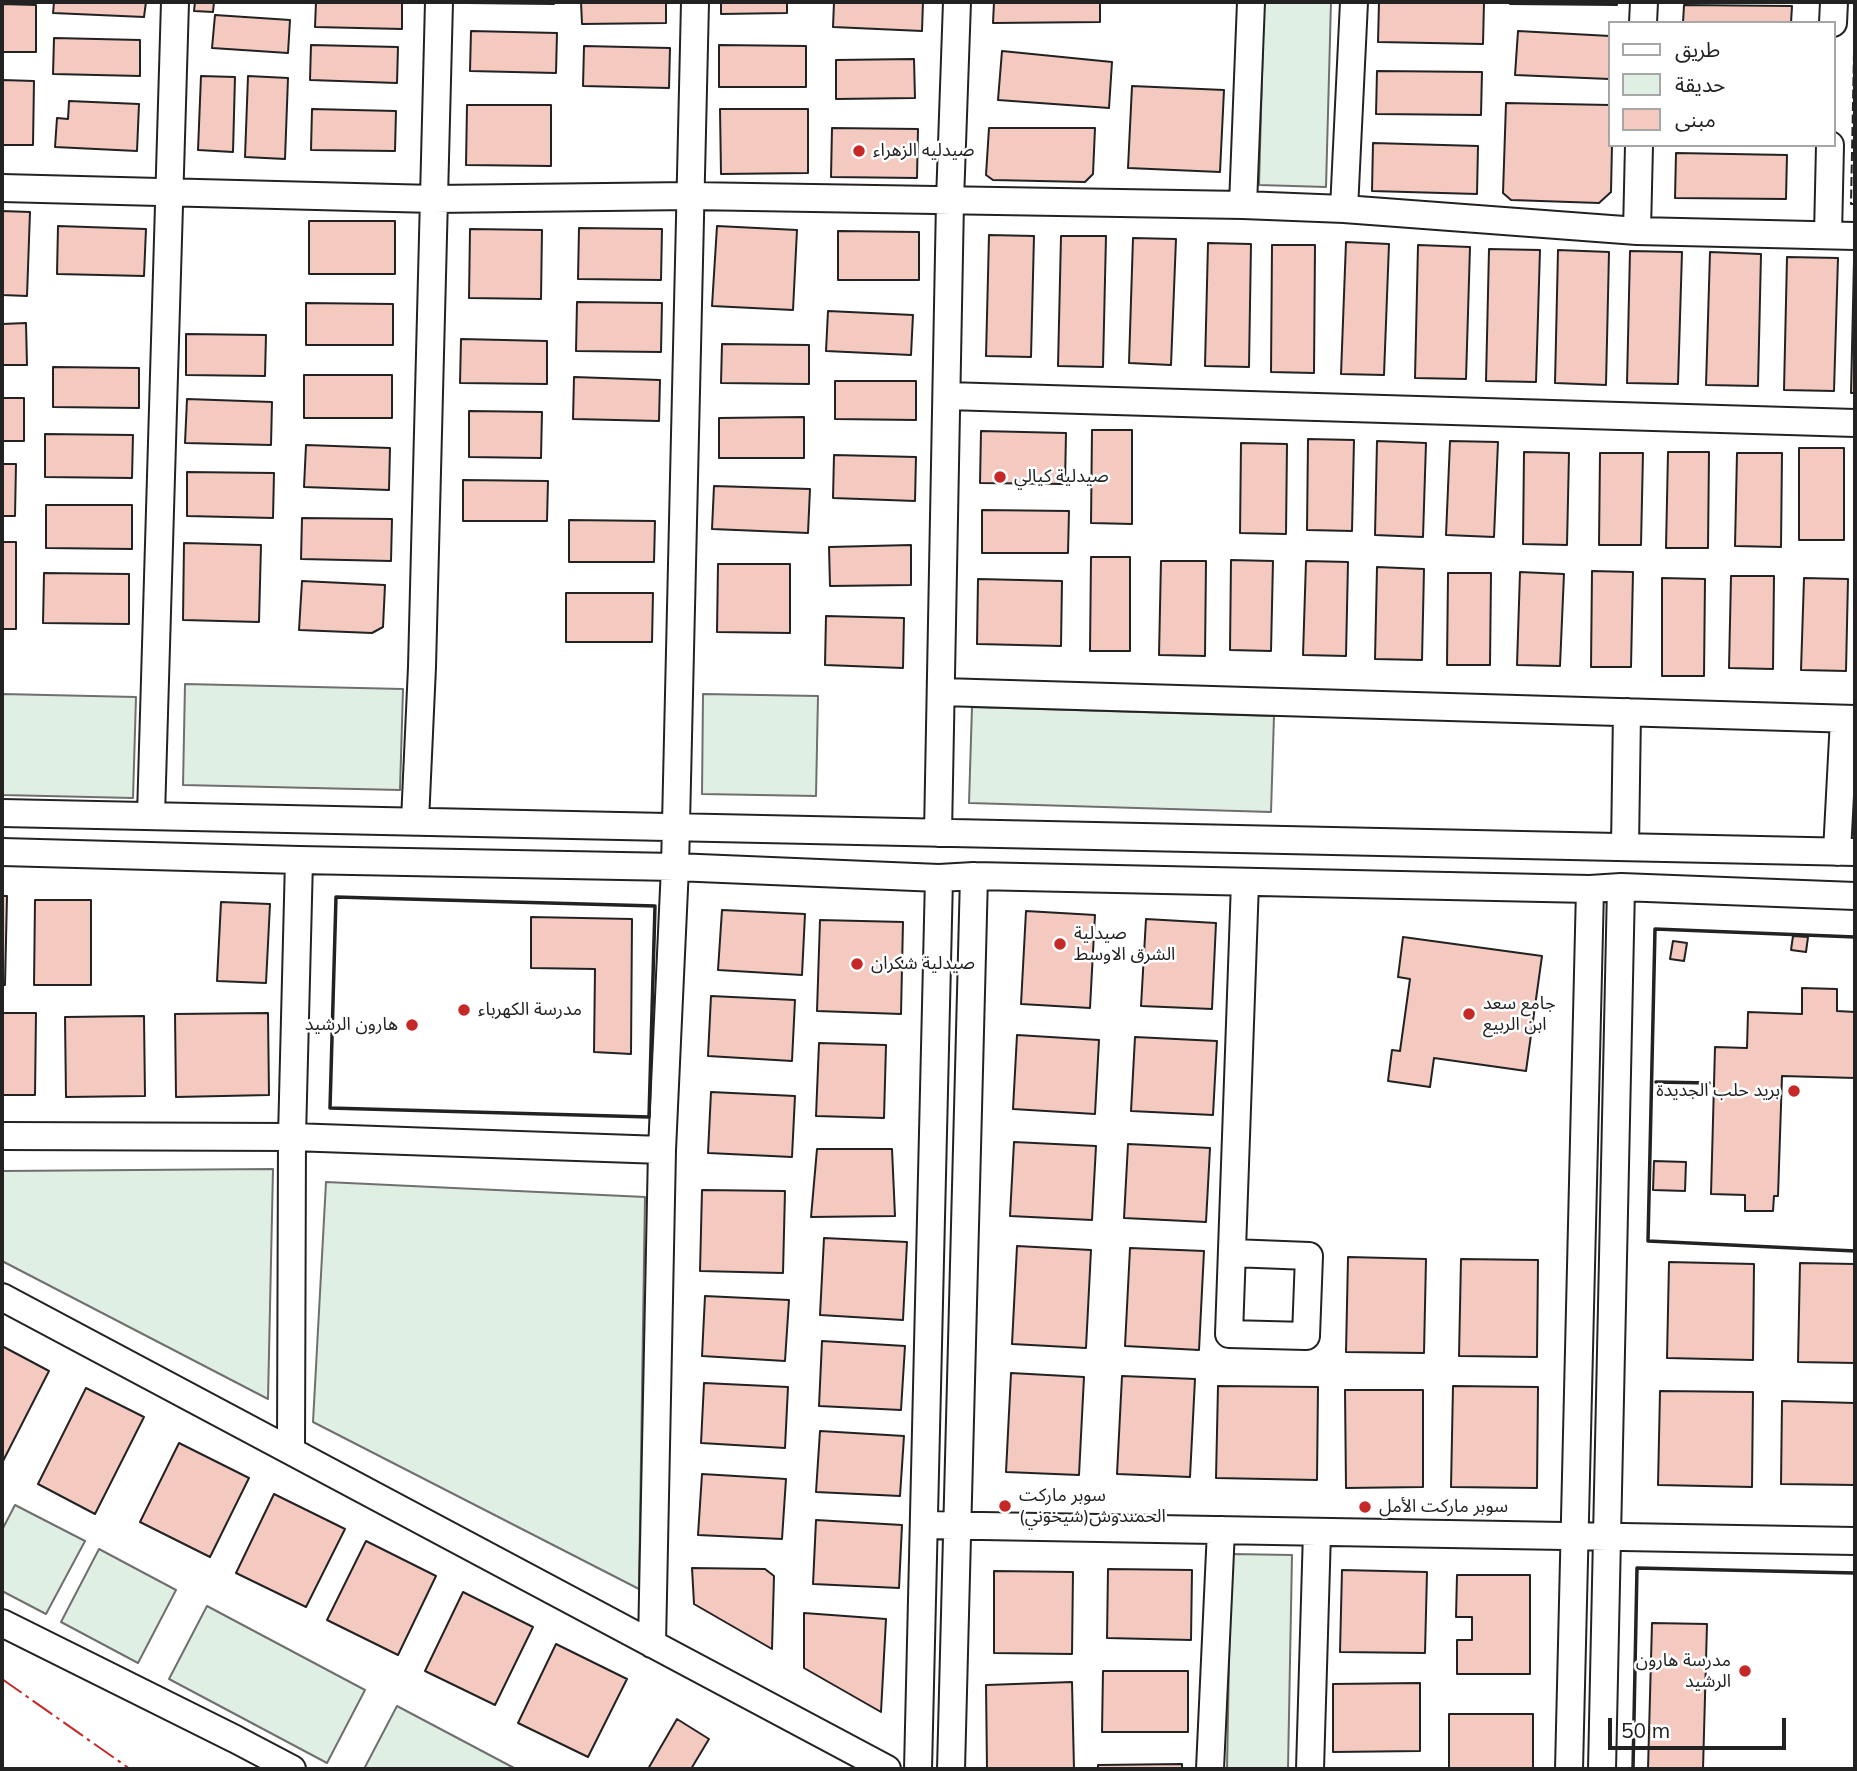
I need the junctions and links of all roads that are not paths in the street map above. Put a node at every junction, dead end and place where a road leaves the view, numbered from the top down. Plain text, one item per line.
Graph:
1 (174, 2) edge
2 (439, 2) edge
3 (695, 2) edge
4 (957, 2) edge
5 (1251, 2) edge
6 (1354, 2) edge
7 (1644, 2) edge
8 (1834, 2) edge
9 (1643, 21) edge
10 (1833, 21) edge
11 (1639, 147) edge
12 (1830, 147) edge
13 (2, 188) edge
14 (169, 192) junction
15 (690, 196) junction
16 (434, 199) junction
17 (950, 201) junction
18 (1243, 205) junction
19 (1344, 209) junction
20 (1637, 230) junction
21 (1828, 235) junction
22 (1855, 236) edge
23 (947, 396) junction
24 (1855, 422) edge
25 (942, 692) junction
26 (1627, 712) junction
27 (1850, 719) edge
28 (2, 813) edge
29 (151, 815) junction
30 (415, 821) junction
31 (676, 828) junction
32 (938, 833) junction
33 (1625, 847) junction
34 (2, 852) edge
35 (1846, 852) edge
36 (299, 860) junction
37 (675, 867) junction
38 (974, 876) junction
39 (939, 878) junction
40 (1245, 881) junction
41 (1621, 887) junction
42 (1590, 889) junction
43 (1855, 896) edge
44 (2, 1136) edge
45 (292, 1138) junction
46 (662, 1150) junction
47 (1232, 1253) dead end
48 (2, 1297) edge
49 (291, 1450) junction
50 (923, 1525) junction
51 (958, 1525) junction
52 (1221, 1530) junction
53 (1317, 1532) junction
54 (1575, 1536) junction
55 (1608, 1537) junction
56 (1855, 1541) edge
57 (2, 1623) edge
58 (652, 1644) junction
59 (292, 1769) edge
60 (887, 1769) edge
61 (918, 1769) edge
62 (951, 1769) edge
63 (1210, 1769) edge
64 (1310, 1769) edge
65 (1569, 1769) edge
66 (1602, 1769) edge

1 - 14 street
2 - 16 street
3 - 15 street
4 - 17 street
5 - 18 street
6 - 19 street
7 - 9 street
8 - 10 street
11 - 20 street
12 - 21 street
13 - 14 street
14 - 16 street
14 - 29 street
15 - 16 street
15 - 17 street
15 - 31 street
16 - 30 street
17 - 18 street
17 - 23 street
18 - 19 street
19 - 20 street
20 - 21 street
21 - 22 street
23 - 24 street
23 - 25 street
25 - 26 street
25 - 32 street
26 - 27 street
26 - 33 street
27 - 35 street
28 - 29 street
29 - 30 street
30 - 31 street
31 - 32 street
31 - 37 street
32 - 33 street
33 - 35 street
34 - 36 street
36 - 37 street
36 - 45 street
37 - 39 street
37 - 46 street
38 - 39 street
38 - 40 street
38 - 51 street
39 - 50 street
40 - 42 street
40 - 47 street
41 - 42 street
41 - 43 street
41 - 55 street
42 - 54 street
44 - 45 street
45 - 46 street
45 - 49 street
46 - 58 street
48 - 49 street
49 - 58 street
50 - 51 street
50 - 61 street
51 - 52 street
51 - 62 street
52 - 53 street
52 - 63 street
53 - 54 street
53 - 64 street
54 - 55 street
54 - 65 street
55 - 56 street
55 - 66 street
57 - 59 street
58 - 60 street

